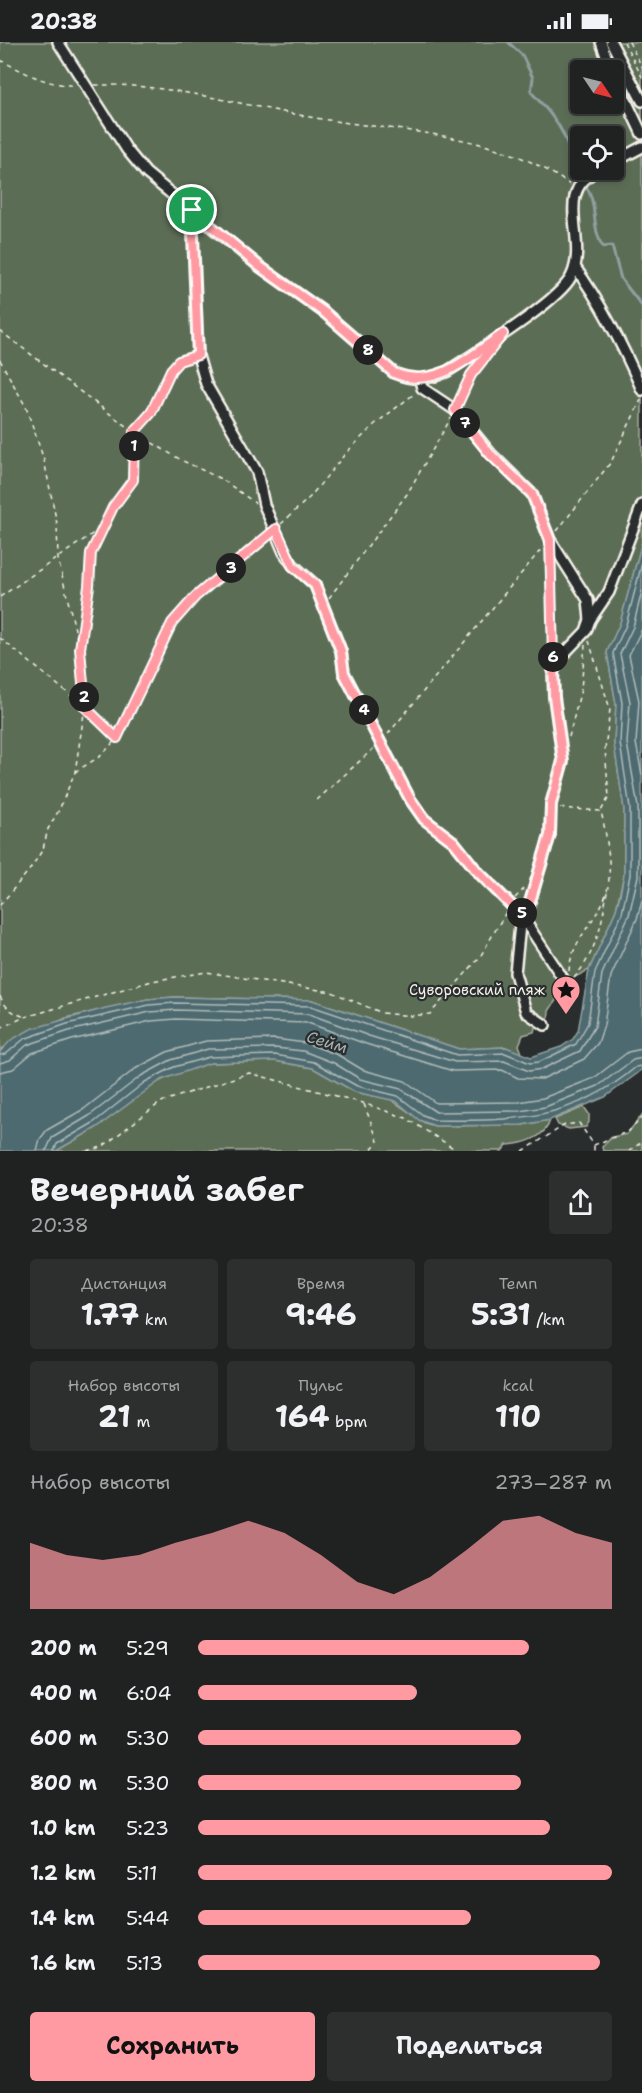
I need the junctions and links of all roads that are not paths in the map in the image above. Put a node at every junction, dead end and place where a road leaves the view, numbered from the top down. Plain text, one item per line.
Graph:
1 (58, 42) edge
2 (601, 42) edge
3 (611, 42) edge
4 (607, 60) edge
5 (624, 96) edge
6 (642, 101) edge
7 (642, 134) edge
8 (642, 147) edge
9 (624, 157) edge
10 (584, 180) edge
11 (192, 210) junction
12 (575, 267) junction
13 (421, 384) junction
14 (642, 390) edge
15 (642, 505) edge
16 (590, 621) junction
17 (521, 915) junction
18 (568, 986) road end
19 (545, 1025) dead end

1 - 11 street
2 - 4 street
3 - 6 street
5 - 7 street
8 - 9 street
10 - 12 street
11 - 13 street
11 - 17 street
12 - 13 street
12 - 14 street
13 - 16 street
15 - 16 street
16 - 17 street
17 - 18 street
17 - 19 street

